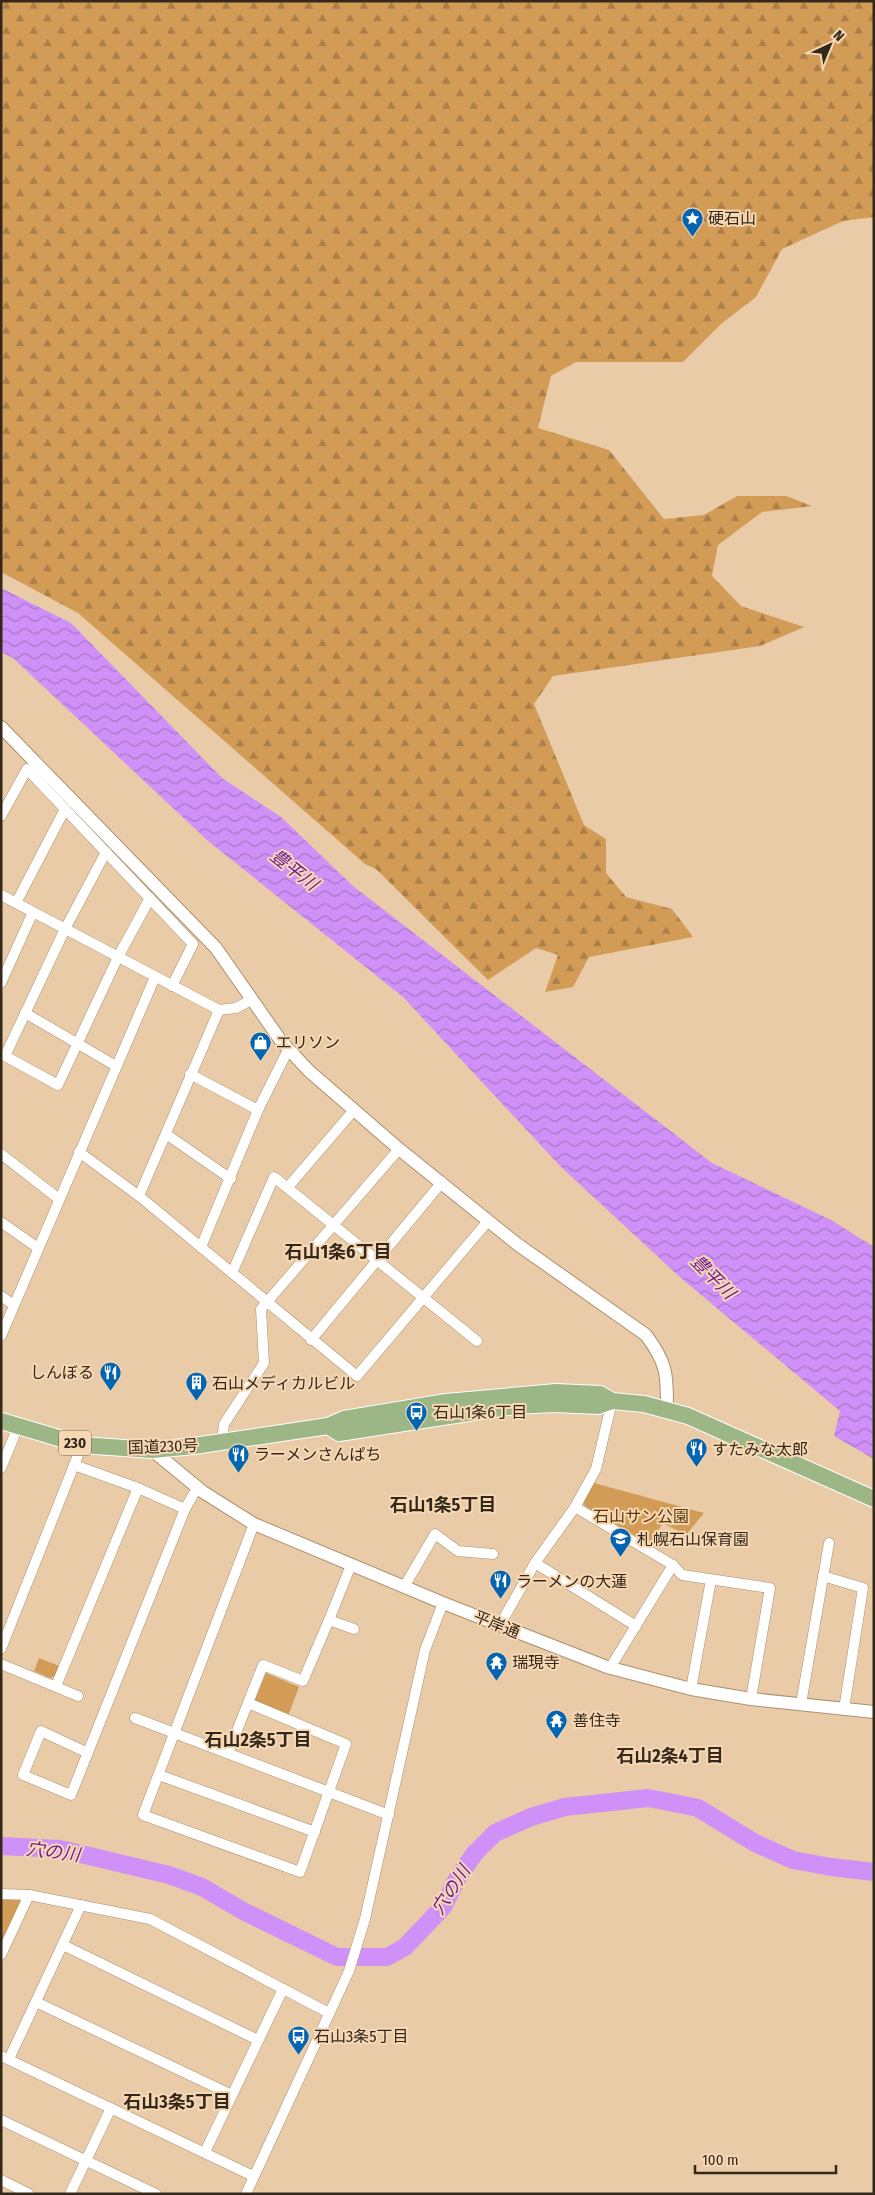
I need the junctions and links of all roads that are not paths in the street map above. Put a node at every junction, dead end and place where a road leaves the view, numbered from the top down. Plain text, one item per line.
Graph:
1 (1, 727) edge
2 (65, 809) junction
3 (1, 816) edge
4 (106, 852) junction
5 (1, 895) edge
6 (150, 898) junction
7 (16, 903) junction
8 (33, 912) junction
9 (65, 929) junction
10 (118, 957) junction
11 (154, 977) junction
12 (1, 983) edge
13 (172, 986) junction
14 (251, 1000) junction
15 (219, 1010) junction
16 (25, 1013) junction
17 (78, 1043) junction
18 (288, 1050) junction
19 (116, 1066) junction
20 (190, 1074) junction
21 (258, 1110) junction
22 (354, 1110) junction
23 (166, 1134) junction
24 (399, 1149) junction
25 (79, 1152) junction
26 (1, 1154) edge
27 (231, 1178) junction
28 (442, 1182) junction
29 (288, 1187) junction
30 (139, 1196) junction
31 (59, 1199) junction
32 (488, 1220) junction
33 (1, 1222) edge
34 (332, 1225) junction
35 (201, 1247) junction
36 (38, 1248) junction
37 (377, 1260) junction
38 (232, 1273) junction
39 (1, 1296) edge
40 (424, 1298) junction
41 (266, 1302) junction
42 (14, 1306) junction
43 (1, 1336) edge
44 (311, 1340) junction
45 (477, 1341) dead end
46 (612, 1401) junction
47 (668, 1411) junction
48 (1, 1421) edge
49 (18, 1427) junction
50 (222, 1442) junction
51 (82, 1445) junction
52 (152, 1450) junction
53 (74, 1465) junction
54 (1, 1468) edge
55 (138, 1488) junction
56 (197, 1488) junction
57 (874, 1499) edge
58 (575, 1507) junction
59 (185, 1509) junction
60 (254, 1524) junction
61 (829, 1543) dead end
62 (493, 1554) dead end
63 (535, 1563) junction
64 (351, 1565) junction
65 (673, 1565) junction
66 (823, 1576) junction
67 (711, 1580) junction
68 (404, 1587) junction
69 (443, 1603) junction
70 (329, 1620) junction
71 (500, 1625) junction
72 (636, 1626) junction
73 (354, 1629) dead end
74 (1, 1649) edge
75 (1, 1664) edge
76 (610, 1668) junction
77 (56, 1686) junction
78 (691, 1689) junction
79 (78, 1696) dead end
80 (750, 1699) junction
81 (248, 1704) junction
82 (801, 1704) junction
83 (844, 1709) junction
84 (874, 1712) edge
85 (135, 1718) dead end
86 (175, 1733) junction
87 (88, 1753) junction
88 (228, 1753) junction
89 (159, 1775) junction
90 (330, 1792) junction
91 (389, 1814) junction
92 (315, 1832) junction
93 (1, 1894) edge
94 (29, 1895) junction
95 (81, 1906) junction
96 (63, 1945) junction
97 (1, 1955) edge
98 (283, 1989) junction
99 (36, 2002) junction
100 (329, 2013) junction
101 (258, 2040) junction
102 (5, 2057) edge
103 (232, 2095) junction
104 (111, 2108) junction
105 (1, 2120) edge
106 (204, 2152) junction
107 (86, 2161) junction
108 (253, 2176) junction
109 (1, 2180) edge
110 (29, 2194) edge
111 (70, 2194) edge
112 (156, 2194) edge
113 (246, 2194) edge

1 - 14 street
2 - 3 street
2 - 4 street
2 - 7 street
4 - 6 street
4 - 9 street
5 - 7 street
6 - 10 street
6 - 13 street
7 - 8 street
8 - 9 street
8 - 12 street
9 - 10 street
9 - 16 street
10 - 11 street
10 - 17 street
11 - 13 street
11 - 19 street
13 - 15 street
14 - 15 street
14 - 18 street
15 - 20 street
16 - 17 street
16 - 17 street
17 - 19 street
18 - 21 street
18 - 22 street
19 - 25 street
20 - 21 street
20 - 23 street
21 - 27 street
22 - 24 street
22 - 29 street
23 - 27 street
23 - 30 street
24 - 28 street
24 - 34 street
25 - 30 street
25 - 31 street
26 - 31 street
27 - 35 street
28 - 32 street
28 - 37 street
29 - 34 street
29 - 38 street
30 - 35 street
31 - 36 street
32 - 40 street
32 - 47 street
33 - 36 street
34 - 37 street
34 - 41 street
35 - 38 street
36 - 42 street
37 - 40 street
37 - 44 street
38 - 41 street
39 - 42 street
40 - 44 street
40 - 45 street
41 - 44 street
41 - 50 street
42 - 43 street
46 - 47 highway, 国道230号 / 230
46 - 50 highway, 国道230号 / 230
46 - 58 street
47 - 57 highway, 国道230号 / 230
48 - 49 highway, 国道230号 / 230
49 - 51 highway, 国道230号 / 230
49 - 54 street
50 - 52 highway, 国道230号 / 230
51 - 52 highway, 国道230号 / 230
51 - 53 street
52 - 56 street, 平岸通
53 - 55 street
53 - 74 street
55 - 59 street
55 - 77 street
56 - 59 street
56 - 60 street, 平岸通
58 - 63 street
58 - 65 street
59 - 87 street
60 - 64 street, 平岸通
60 - 86 street
61 - 66 street
62 - 68 street
63 - 71 street
63 - 72 street
64 - 68 street, 平岸通
64 - 70 street
65 - 67 street
65 - 72 street
66 - 82 street
66 - 83 street
67 - 78 street
67 - 80 street
68 - 69 street, 平岸通
69 - 71 street, 平岸通
69 - 91 street
70 - 73 street
70 - 81 street
71 - 76 street, 平岸通
72 - 76 street
75 - 77 street
76 - 78 street, 平岸通
77 - 79 street
78 - 80 street, 平岸通
80 - 82 street, 平岸通
81 - 88 street
81 - 90 street
82 - 83 street, 平岸通
83 - 84 street, 平岸通
85 - 86 street
86 - 88 street
86 - 89 street
87 - 87 street
88 - 90 street
89 - 92 street
89 - 92 street
90 - 91 street
90 - 92 street
91 - 100 street
93 - 94 street
94 - 95 street
94 - 97 street
95 - 96 street
95 - 98 street
96 - 99 street
96 - 101 street
98 - 100 street
98 - 101 street
99 - 102 street
99 - 103 street
100 - 108 street
101 - 103 street
102 - 104 street
103 - 106 street
104 - 106 street
104 - 107 street
105 - 107 street
106 - 108 street
107 - 111 street
107 - 112 street
108 - 113 street
109 - 110 street

